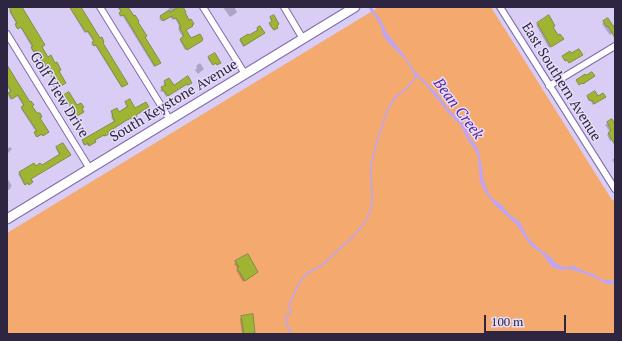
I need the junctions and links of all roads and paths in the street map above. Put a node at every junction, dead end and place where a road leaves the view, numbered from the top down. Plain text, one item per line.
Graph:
1 (100, 7) edge
2 (203, 7) edge
3 (284, 7) edge
4 (355, 7) edge
5 (500, 7) edge
6 (7, 34) edge
7 (303, 39) junction
8 (615, 46) edge
9 (245, 74) junction
10 (549, 86) junction
11 (170, 120) junction
12 (90, 169) junction
13 (615, 189) edge
14 (7, 220) edge

1 - 11 street
2 - 9 street
3 - 7 street
4 - 7 main road, South Keystone Avenue
5 - 10 street, East Southern Avenue
6 - 12 street, Golf View Drive
7 - 9 main road, South Keystone Avenue
8 - 10 street
9 - 11 main road, South Keystone Avenue
10 - 13 street, East Southern Avenue
11 - 12 main road, South Keystone Avenue
12 - 14 main road, South Keystone Avenue

